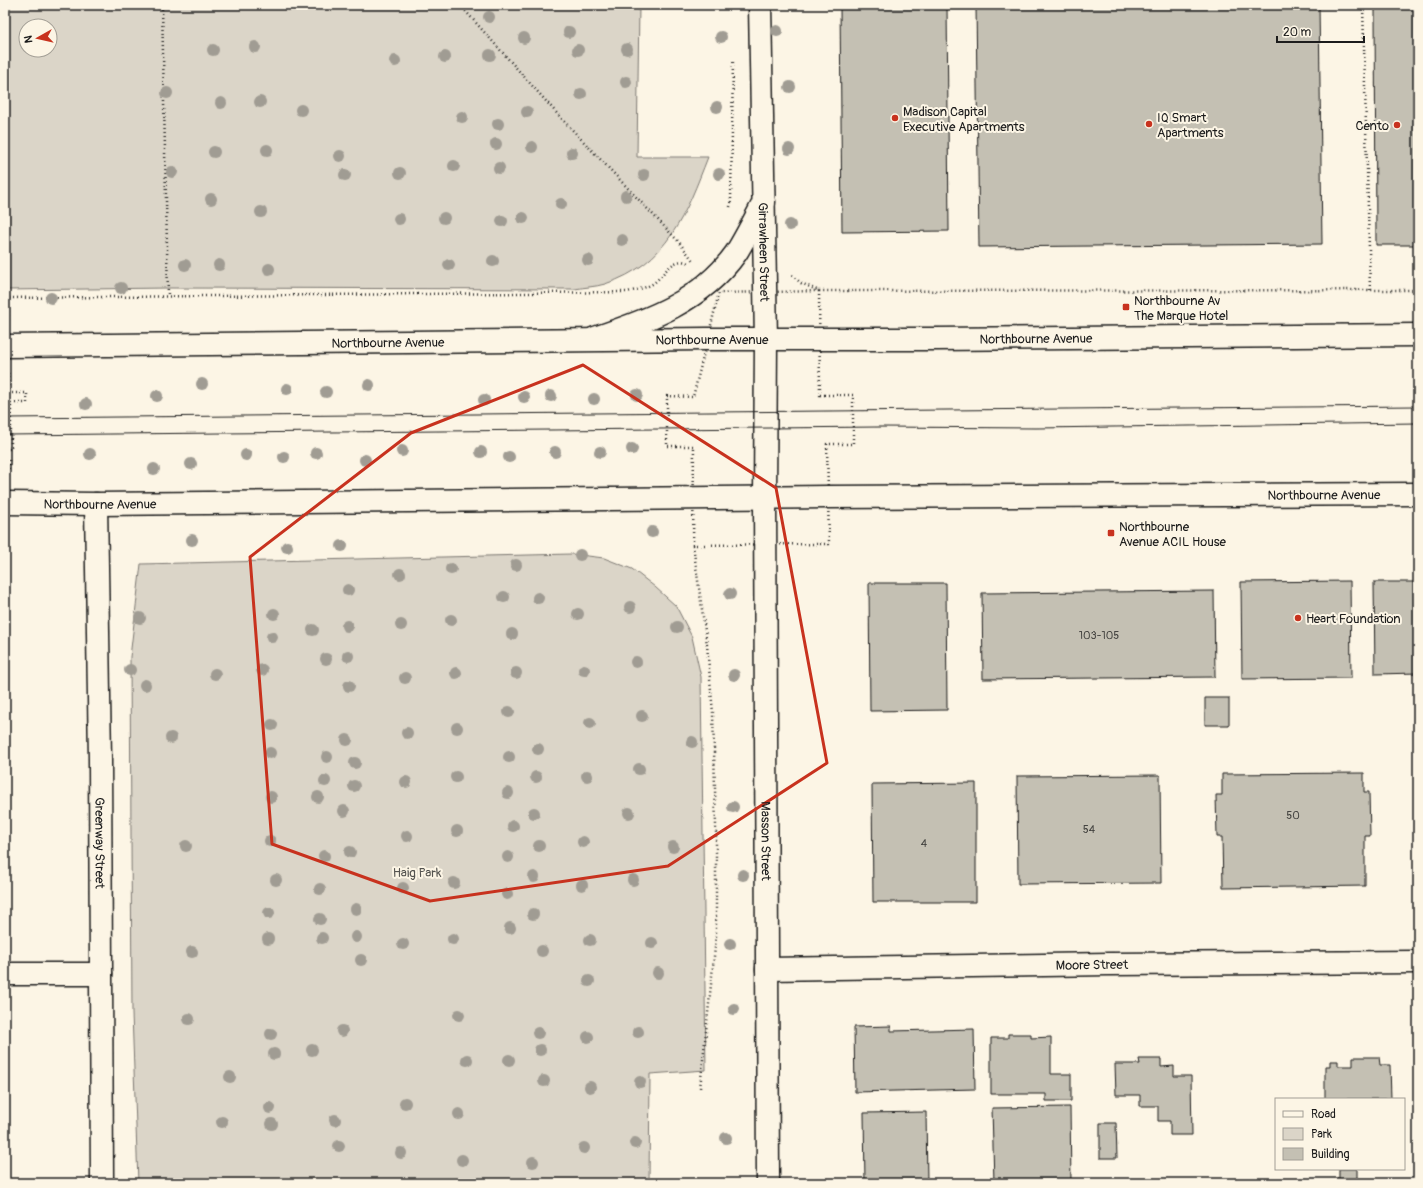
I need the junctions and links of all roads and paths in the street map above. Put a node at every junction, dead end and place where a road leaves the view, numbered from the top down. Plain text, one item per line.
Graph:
1 (162, 5) edge
2 (460, 5) edge
3 (760, 5) edge
4 (1363, 5) edge
5 (733, 109) dead end
6 (731, 201) dead end
7 (764, 202) junction
8 (1370, 290) junction
9 (1418, 290) edge
10 (820, 291) dead end
11 (168, 296) junction
12 (7, 298) edge
13 (1418, 335) edge
14 (766, 340) junction
15 (586, 341) junction
16 (7, 346) edge
17 (5, 449) edge
18 (1418, 494) edge
19 (765, 498) junction
20 (5, 503) edge
21 (96, 504) junction
22 (693, 545) dead end
23 (1418, 962) edge
24 (766, 969) junction
25 (5, 974) edge
26 (101, 974) junction
27 (700, 1088) dead end
28 (102, 1183) edge
29 (768, 1183) edge

1 - 11 path
2 - 11 path
3 - 7 main road, Girrawheen Street
4 - 8 path
5 - 6 path
7 - 14 main road, Girrawheen Street
7 - 15 main road
8 - 9 path
8 - 10 path
11 - 12 path
12 - 16 path
13 - 14 main road, Northbourne Avenue
14 - 15 main road, Northbourne Avenue
14 - 19 main road, Girrawheen Street
15 - 16 main road, Northbourne Avenue
16 - 17 path
18 - 19 main road, Northbourne Avenue
19 - 21 main road, Northbourne Avenue
19 - 24 main road, Masson Street
20 - 21 main road, Northbourne Avenue
21 - 26 main road, Greenway Street
22 - 27 path
23 - 24 main road, Moore Street
24 - 29 main road, Masson Street
25 - 26 main road
26 - 28 main road, Greenway Street

